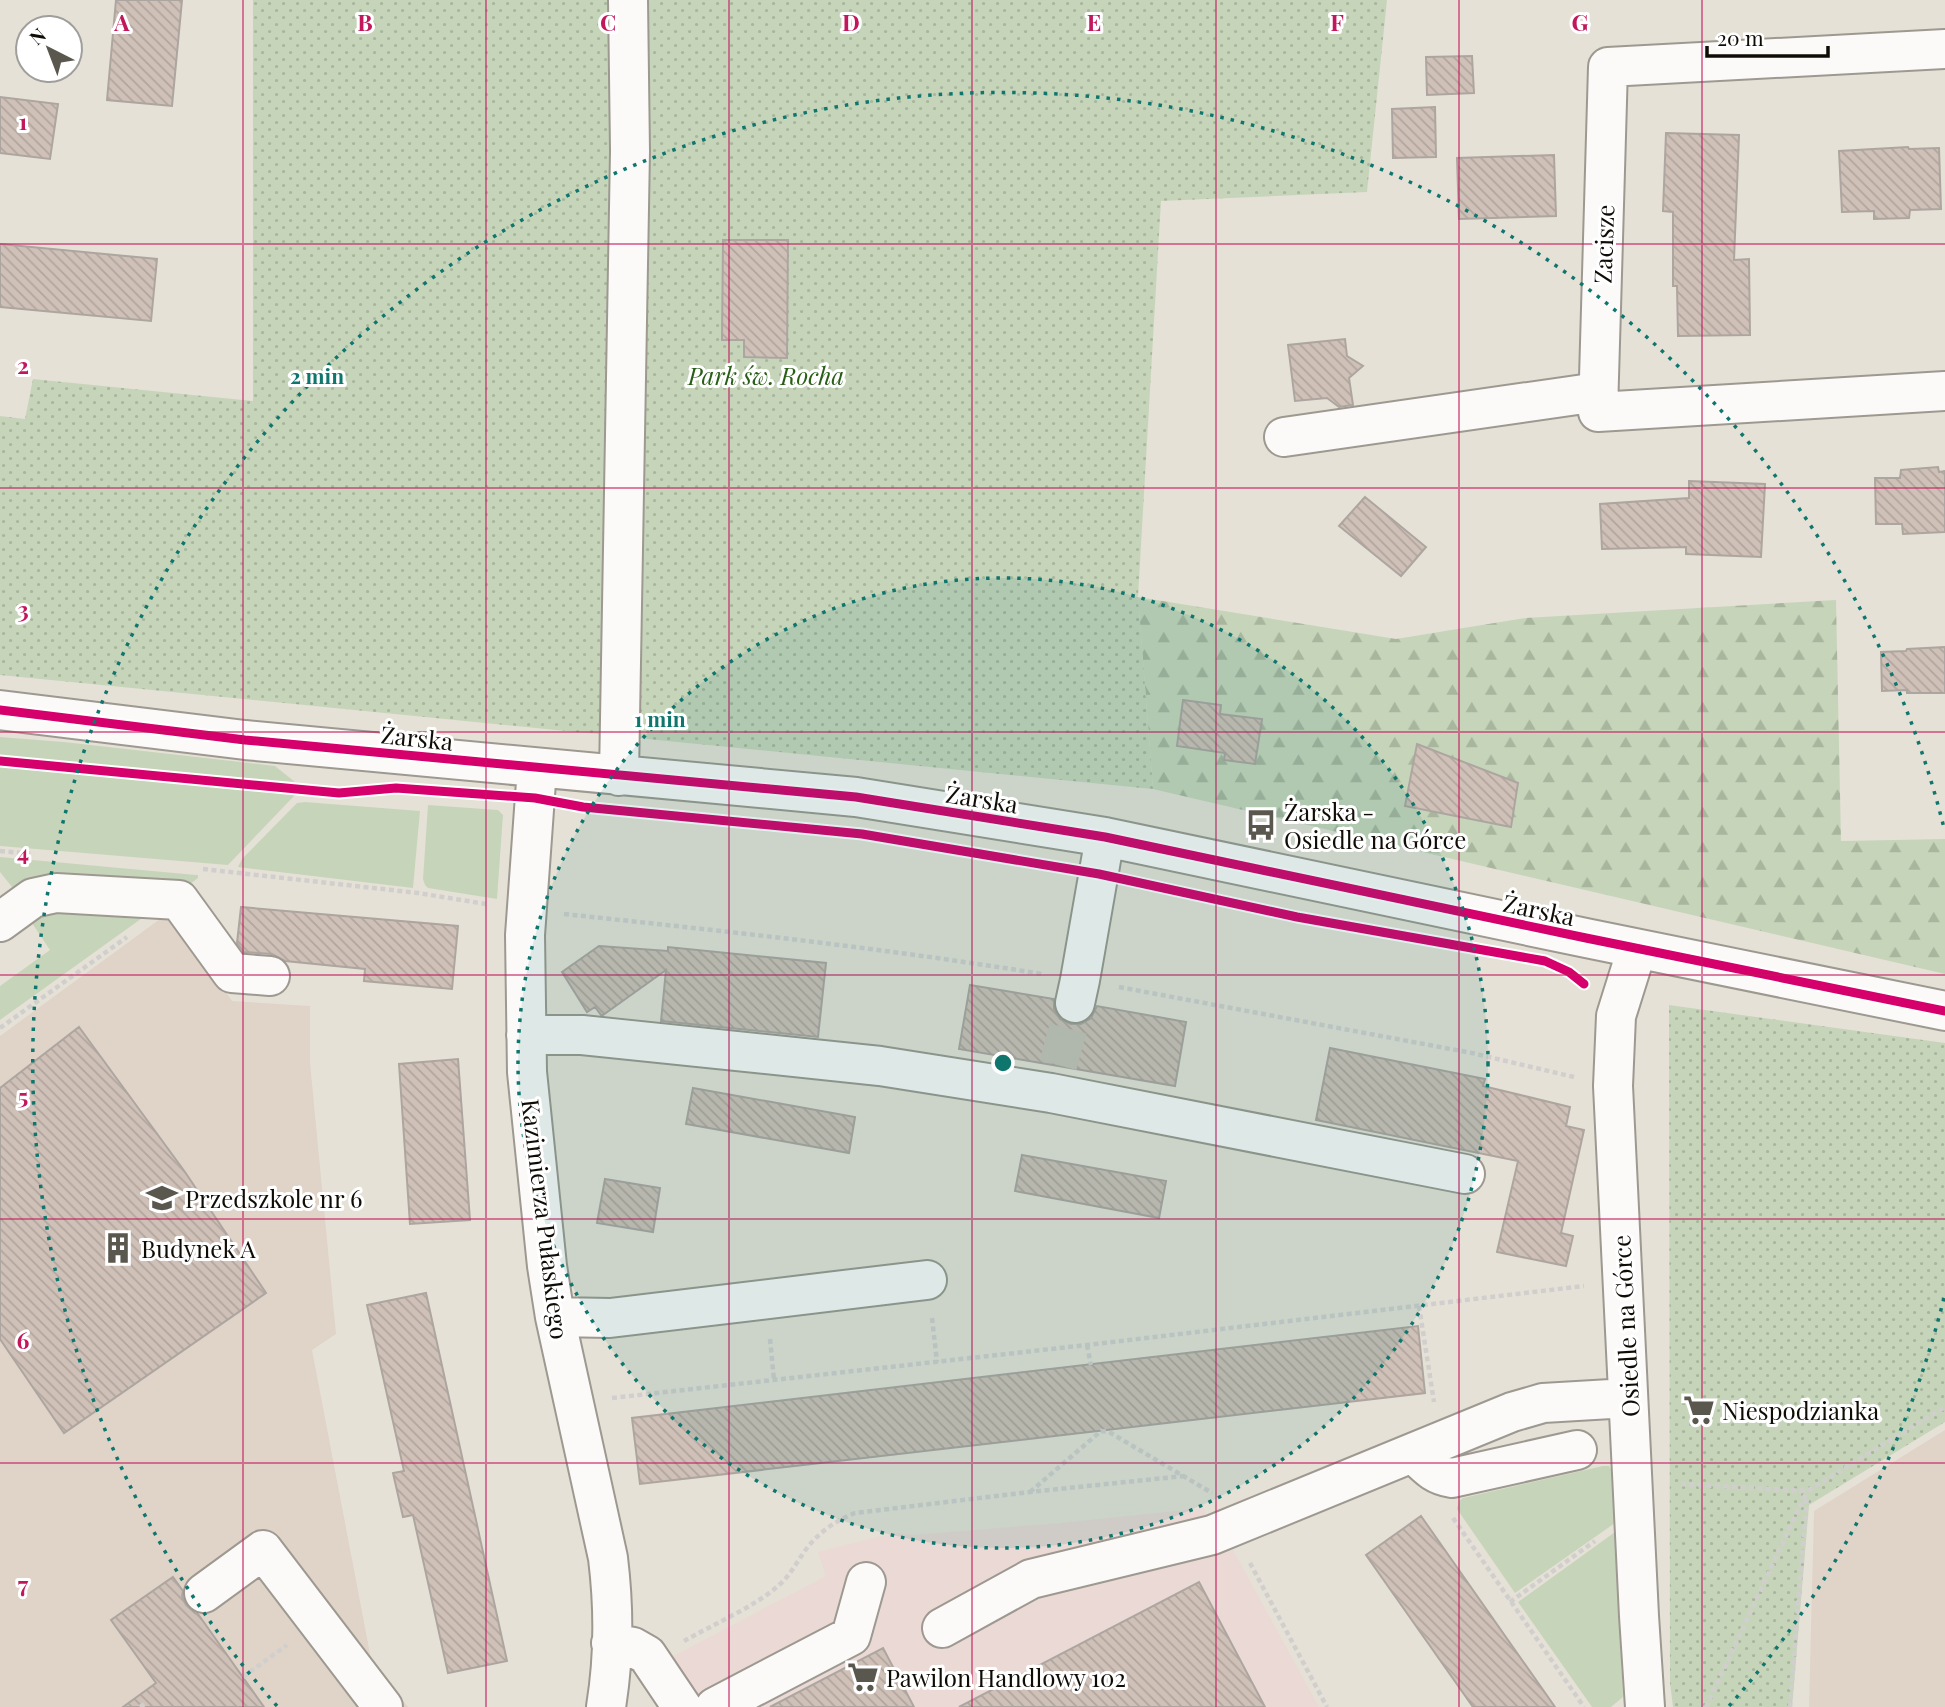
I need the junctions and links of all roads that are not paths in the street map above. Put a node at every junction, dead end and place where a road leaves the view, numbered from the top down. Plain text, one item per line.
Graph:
1 (628, 0) edge
2 (1945, 49) edge
3 (1945, 391) edge
4 (1598, 392) junction
5 (1284, 437) dead end
6 (0, 710) edge
7 (537, 768) junction
8 (619, 776) junction
9 (1105, 836) junction
10 (0, 922) edge
11 (1637, 948) junction
12 (270, 976) dead end
13 (1078, 991) tunnel mouth
14 (1945, 1011) edge
15 (526, 1035) junction
16 (1465, 1174) dead end
17 (927, 1280) dead end
18 (555, 1317) junction
19 (1628, 1398) junction
20 (1428, 1447) junction
21 (1577, 1450) dead end
22 (866, 1582) dead end
23 (204, 1593) dead end
24 (942, 1628) dead end
25 (611, 1643) junction
26 (383, 1707) edge
27 (606, 1707) edge
28 (682, 1707) edge
29 (715, 1707) edge
30 (1645, 1707) edge

1 - 8 street
2 - 4 street, Zacisze
3 - 4 street
4 - 5 street
6 - 7 street, Żarska
7 - 8 street, Żarska
7 - 15 street, Kazimierza Pułaskiego
8 - 9 street, Żarska
9 - 11 street, Żarska
9 - 13 street
10 - 12 street
11 - 14 street, Żarska
11 - 19 street, Osiedle na Górce
15 - 16 street
15 - 18 street, Kazimierza Pułaskiego
17 - 18 street
18 - 25 street, Kazimierza Pułaskiego
19 - 20 street
19 - 30 street, Osiedle na Górce
20 - 21 street
20 - 24 street
22 - 29 street
23 - 26 street
25 - 27 street, Kazimierza Pułaskiego
25 - 28 street

